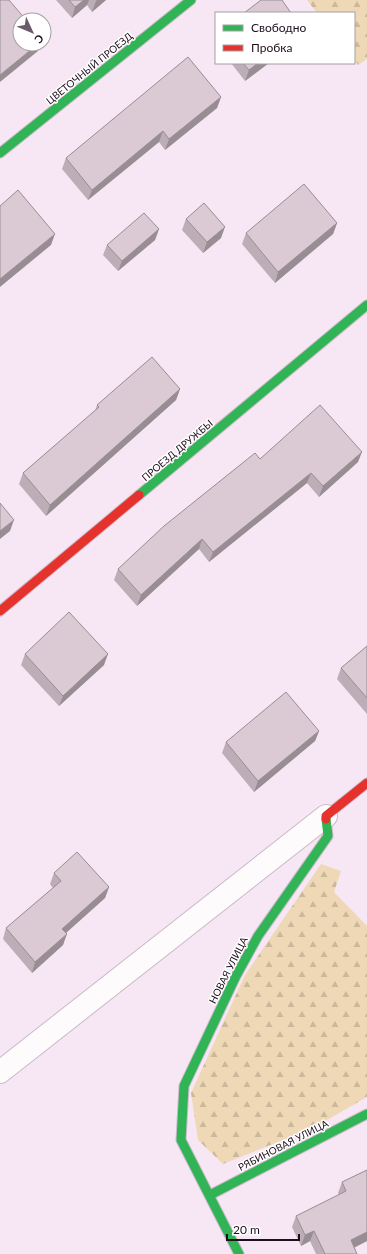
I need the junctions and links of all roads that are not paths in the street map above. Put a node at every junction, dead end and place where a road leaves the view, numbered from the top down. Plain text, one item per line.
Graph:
1 (191, 0) edge
2 (0, 153) edge
3 (367, 305) edge
4 (0, 611) edge
5 (367, 783) edge
6 (326, 816) junction
7 (0, 1072) edge
8 (367, 1114) edge
9 (210, 1195) junction
10 (239, 1254) edge

1 - 2 street, ЦВЕТОЧНЫЙ ПРОЕЗД
3 - 4 street, ПРОЕЗД ДРУЖБЫ
5 - 6 street
6 - 7 street
6 - 9 street, НОВАЯ УЛИЦА
8 - 9 street, РЯБИНОВАЯ УЛИЦА
9 - 10 street, НОВАЯ УЛИЦА

